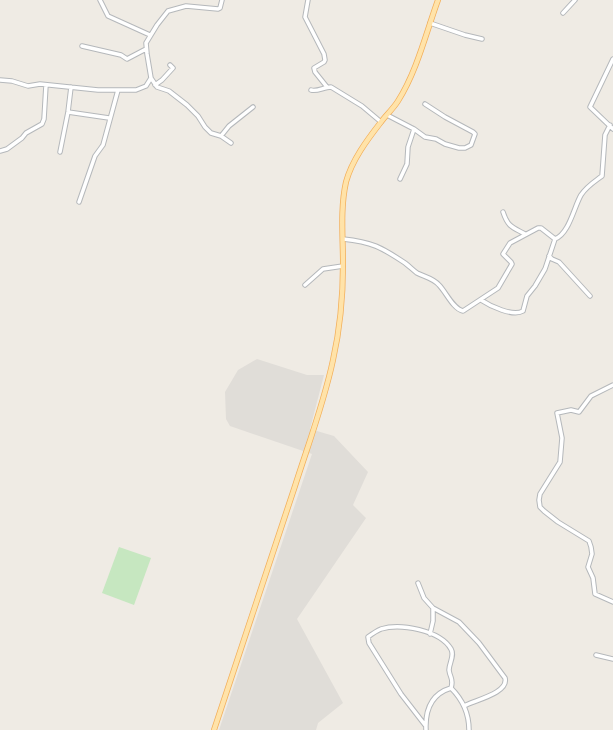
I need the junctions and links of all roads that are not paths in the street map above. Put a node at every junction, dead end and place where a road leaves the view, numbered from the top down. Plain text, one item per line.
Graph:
1 (100, 0) edge
2 (222, 0) edge
3 (308, 0) edge
4 (438, 0) edge
5 (575, 0) edge
6 (563, 13) dead end
7 (430, 23) junction
8 (150, 35) junction
9 (482, 39) dead end
10 (82, 46) dead end
11 (146, 49) junction
12 (613, 59) edge
13 (170, 65) dead end
14 (151, 78) junction
15 (0, 80) edge
16 (46, 85) junction
17 (155, 85) junction
18 (71, 87) junction
19 (327, 87) junction
20 (118, 90) junction
21 (311, 90) dead end
22 (425, 104) dead end
23 (252, 107) dead end
24 (68, 112) junction
25 (387, 115) junction
26 (109, 118) junction
27 (381, 122) junction
28 (610, 125) junction
29 (414, 129) junction
30 (613, 129) edge
31 (221, 136) junction
32 (231, 143) dead end
33 (0, 151) edge
34 (60, 152) dead end
35 (400, 179) dead end
36 (79, 202) dead end
37 (503, 212) dead end
38 (526, 234) junction
39 (343, 239) junction
40 (555, 239) junction
41 (549, 256) junction
42 (343, 266) junction
43 (305, 284) dead end
44 (590, 296) dead end
45 (482, 300) junction
46 (613, 385) edge
47 (418, 583) dead end
48 (613, 602) edge
49 (432, 608) junction
50 (430, 634) junction
51 (596, 655) dead end
52 (613, 659) edge
53 (451, 688) junction
54 (464, 706) junction
55 (425, 725) junction
56 (214, 730) edge
57 (426, 730) edge
58 (468, 730) edge

1 - 8 street
2 - 8 street
3 - 19 street
4 - 7 main road
5 - 6 street
7 - 9 street
7 - 25 main road
8 - 11 street
10 - 11 street
11 - 14 street
12 - 28 street
13 - 17 street
14 - 17 street
14 - 20 street
15 - 16 street
16 - 18 street
16 - 33 street
17 - 31 street
18 - 20 street
18 - 24 street
19 - 21 street
19 - 27 street
20 - 26 street
22 - 29 street
23 - 31 street
24 - 26 street
24 - 34 street
25 - 27 main road
25 - 29 street
26 - 36 street
27 - 39 main road
28 - 30 street
28 - 40 street
29 - 35 street
31 - 32 street
37 - 38 street
38 - 40 street
38 - 45 street
39 - 42 main road
39 - 45 street
40 - 41 street
41 - 44 street
41 - 45 street
42 - 43 street
42 - 56 main road
46 - 48 street
47 - 49 street
49 - 50 street
49 - 54 street
50 - 53 street
50 - 55 street
51 - 52 street
53 - 54 street
53 - 55 street
54 - 58 street
55 - 57 street

